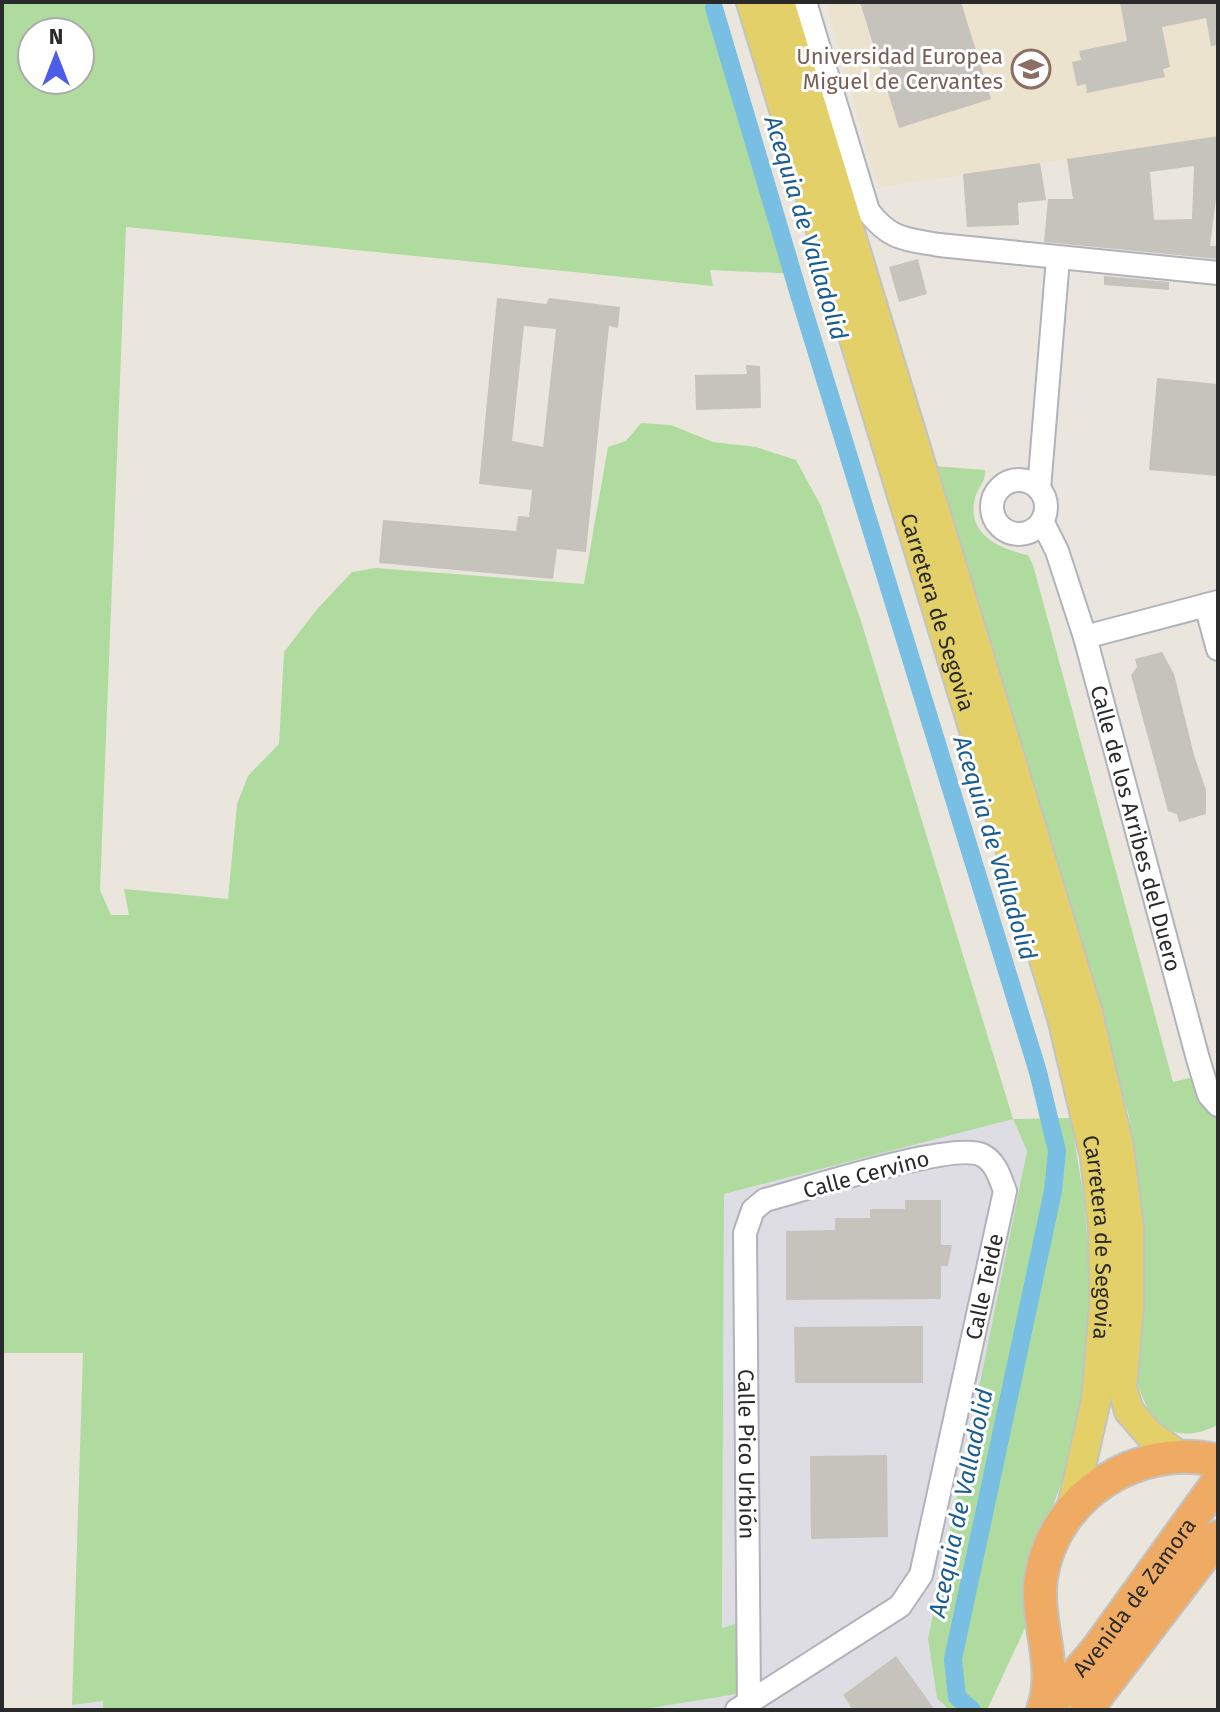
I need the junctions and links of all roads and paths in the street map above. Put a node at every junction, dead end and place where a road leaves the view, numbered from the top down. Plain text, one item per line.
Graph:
1 (780, 2) edge
2 (805, 2) edge
3 (751, 8) edge
4 (1058, 258) junction
5 (1218, 273) edge
6 (1035, 480) junction
7 (1035, 527) junction
8 (1212, 604) edge
9 (1085, 637) junction
10 (1218, 649) edge
11 (1218, 1105) edge
12 (982, 1155) joint
13 (753, 1210) joint
14 (1218, 1440) edge
15 (1195, 1458) edge
16 (1218, 1482) edge
17 (1071, 1511) junction
18 (1218, 1537) edge
19 (1047, 1647) junction
20 (1082, 1704) edge
21 (743, 1706) edge
22 (1044, 1710) edge

1 - 15 main road, Carretera de Segovia
2 - 4 street
3 - 17 main road, Carretera de Segovia
4 - 5 street
4 - 6 street
6 - 7 street
6 - 7 street
7 - 9 street, Calle de los Arribes del Duero
8 - 9 street
8 - 10 street
9 - 11 street, Calle de los Arribes del Duero
12 - 13 street, Calle Cervino
12 - 21 street, Calle Teide
13 - 21 street, Calle Pico Urbión
14 - 15 highway
15 - 17 highway
16 - 20 highway, Avenida de Zamora
17 - 19 highway
18 - 20 highway, Avenida de Zamora
19 - 20 highway
19 - 22 highway
20 - 22 highway, Avenida de Zamora

